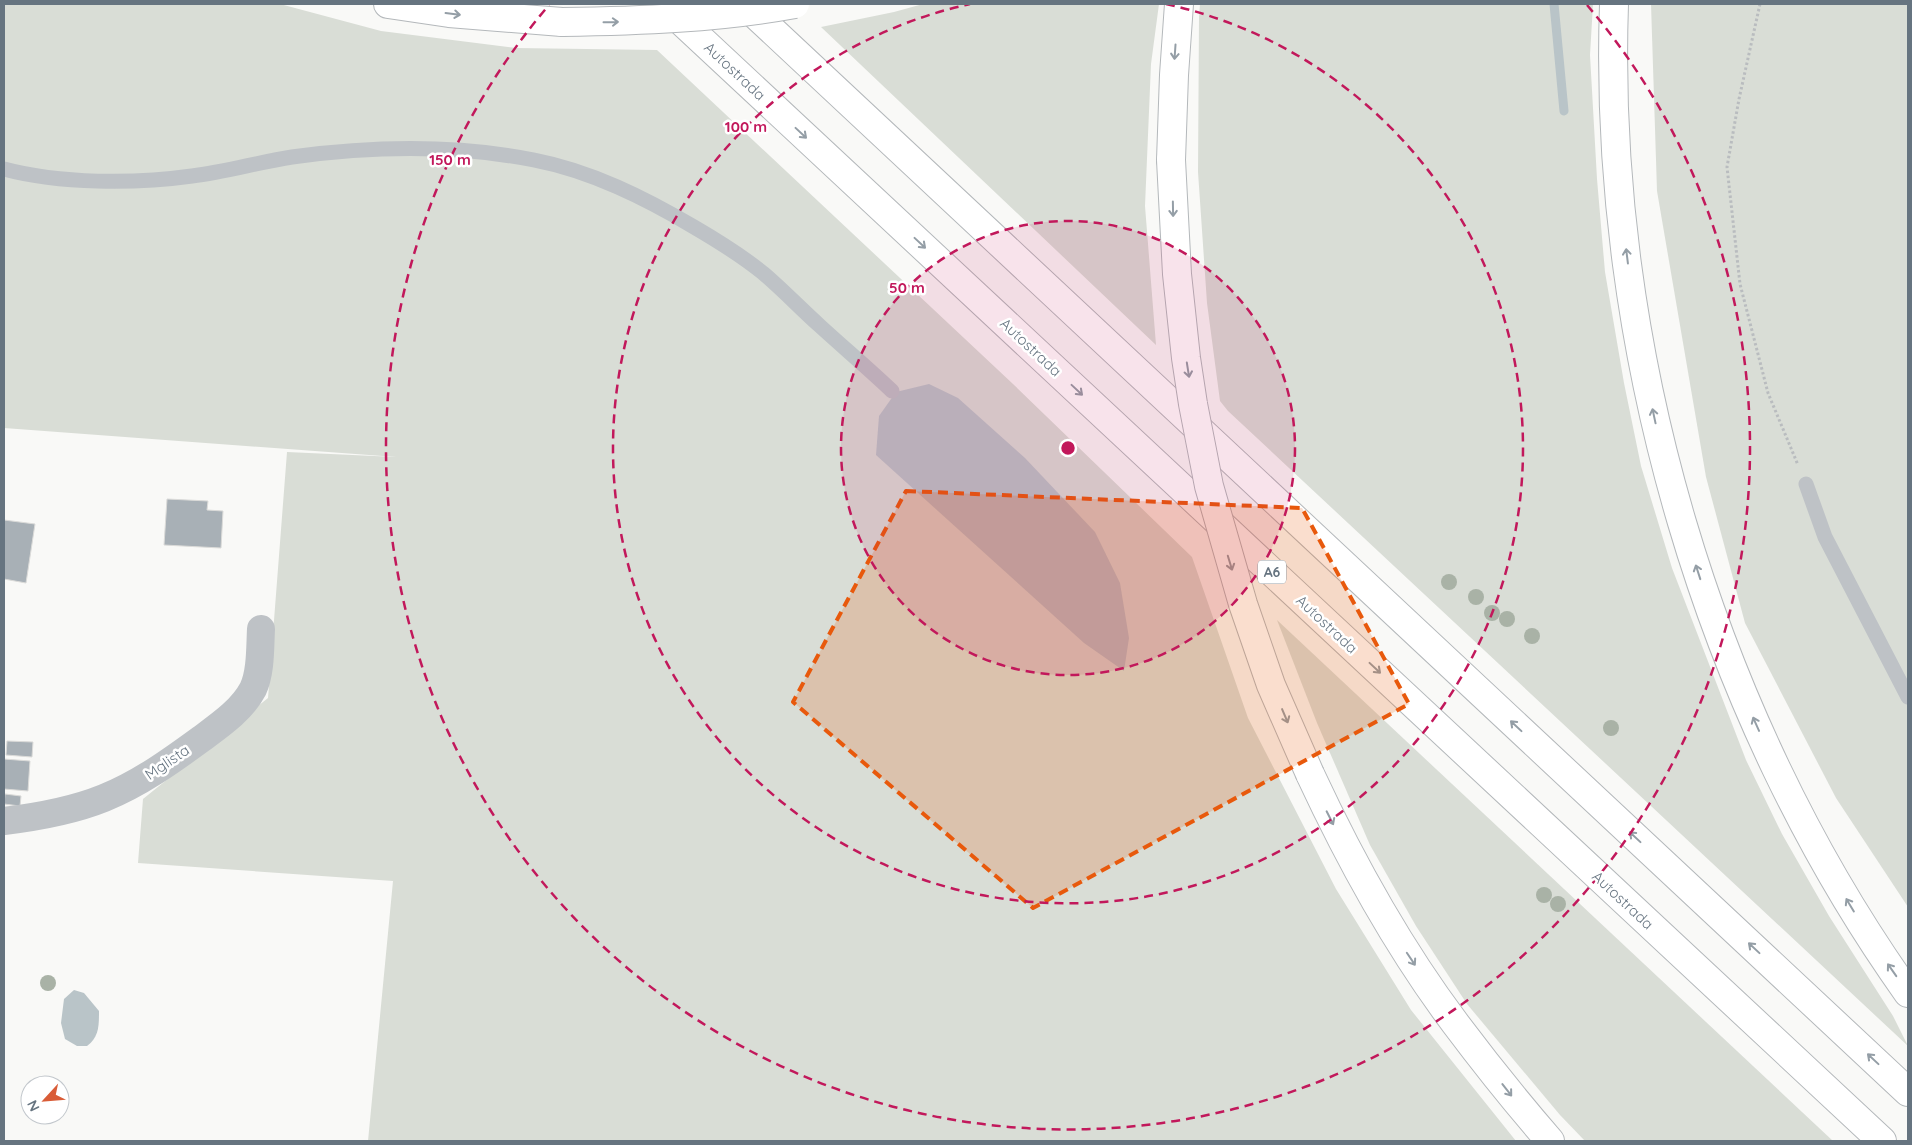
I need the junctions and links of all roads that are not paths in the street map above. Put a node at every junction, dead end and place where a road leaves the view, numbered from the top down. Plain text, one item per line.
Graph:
1 (388, 4) edge
2 (663, 4) edge
3 (744, 4) edge
4 (795, 4) edge
5 (1179, 4) edge
6 (1614, 4) edge
7 (4, 169) edge
8 (892, 391) dead end
9 (1806, 484) road end
10 (261, 628) dead end
11 (1908, 697) edge
12 (4, 821) edge
13 (1908, 993) edge
14 (1908, 1092) edge
15 (1550, 1141) edge
16 (1882, 1141) edge

1 -> 4 highway, bridge
2 -> 16 highway, Autostrada / A6
14 -> 3 highway
5 -> 15 highway, bridge
13 -> 6 highway
7 - 8 lane
9 - 11 lane
10 - 12 street, Mglista

